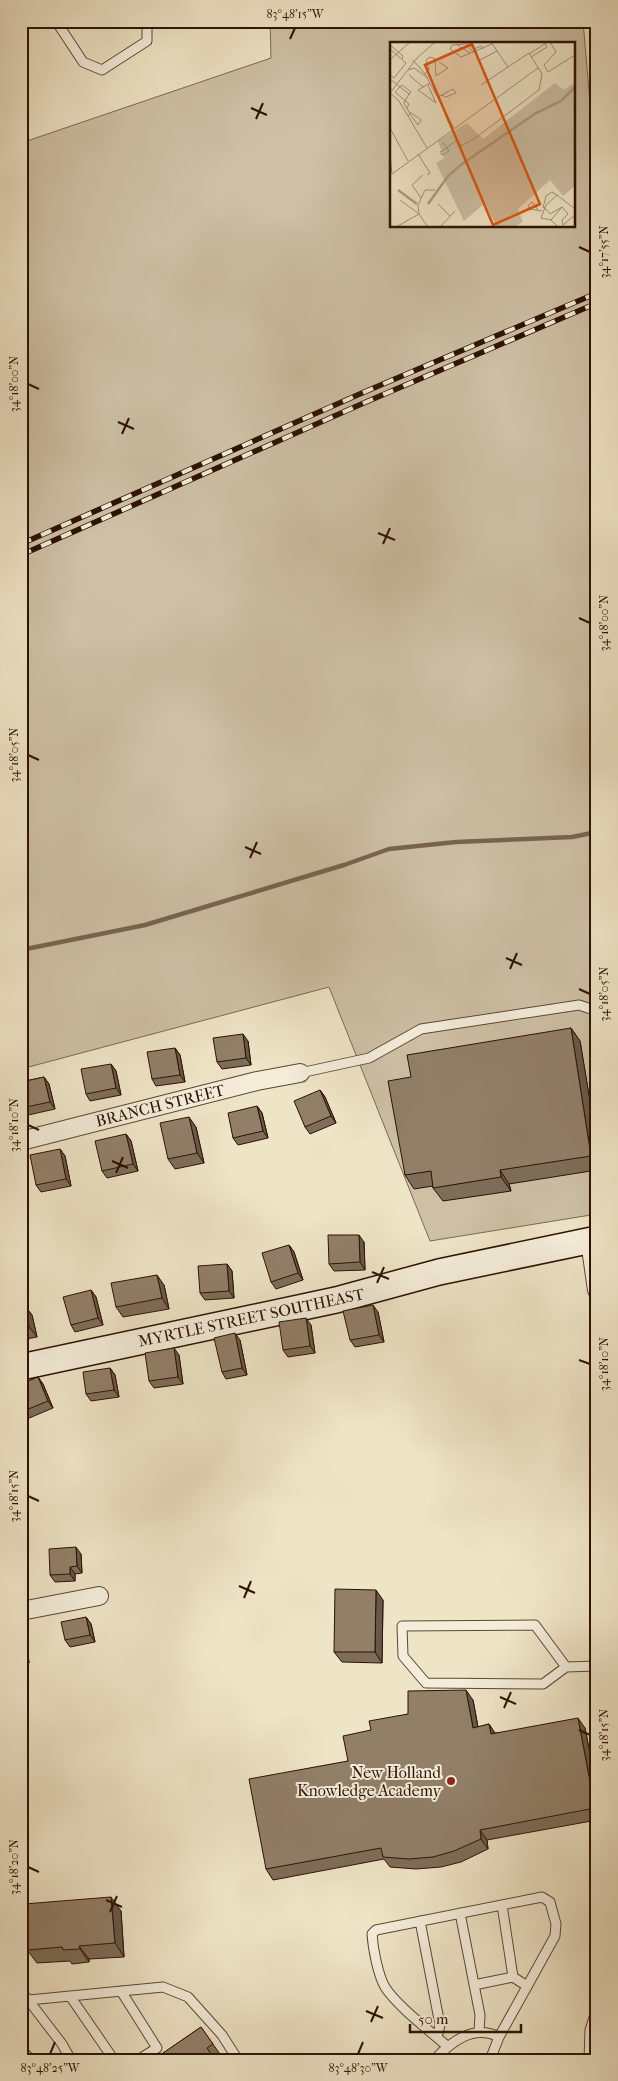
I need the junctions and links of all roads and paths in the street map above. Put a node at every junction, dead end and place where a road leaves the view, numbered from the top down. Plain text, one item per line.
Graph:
1 (56, 21) edge
2 (147, 21) edge
3 (597, 1011) edge
4 (300, 1073) joint
5 (21, 1141) edge
6 (593, 1240) edge
7 (597, 1290) edge
8 (21, 1367) edge
9 (99, 1596) dead end
10 (21, 1611) edge
11 (597, 1666) edge
12 (566, 1667) junction
13 (502, 1905) junction
14 (460, 1913) junction
15 (420, 1921) junction
16 (512, 1978) junction
17 (474, 1985) junction
18 (528, 1986) junction
19 (121, 1991) junction
20 (70, 1996) junction
21 (25, 1998) edge
22 (597, 2008) edge
23 (479, 2032) junction
24 (499, 2037) junction
25 (438, 2038) junction
26 (447, 2046) junction
27 (21, 2049) edge
28 (30, 2060) edge
29 (71, 2060) edge
30 (114, 2060) edge
31 (138, 2060) edge
32 (238, 2060) edge
33 (434, 2060) edge
34 (490, 2060) edge
35 (589, 2060) edge

1 - 2 lane
3 - 4 lane
4 - 5 street, BRANCH STREET
6 - 7 street
6 - 8 street, MYRTLE STREET SOUTHEAST
9 - 10 street
11 - 12 lane
12 - 12 lane
13 - 14 lane
13 - 16 lane
13 - 18 lane
14 - 15 lane
14 - 17 lane
15 - 25 lane
15 - 25 lane
16 - 17 lane
16 - 18 lane
17 - 23 lane
18 - 24 lane
19 - 20 lane
19 - 31 lane
19 - 32 lane
20 - 21 lane
20 - 30 lane
21 - 29 lane
22 - 35 lane
23 - 24 lane
23 - 26 lane
24 - 34 lane
25 - 26 lane
26 - 33 lane
27 - 28 lane

